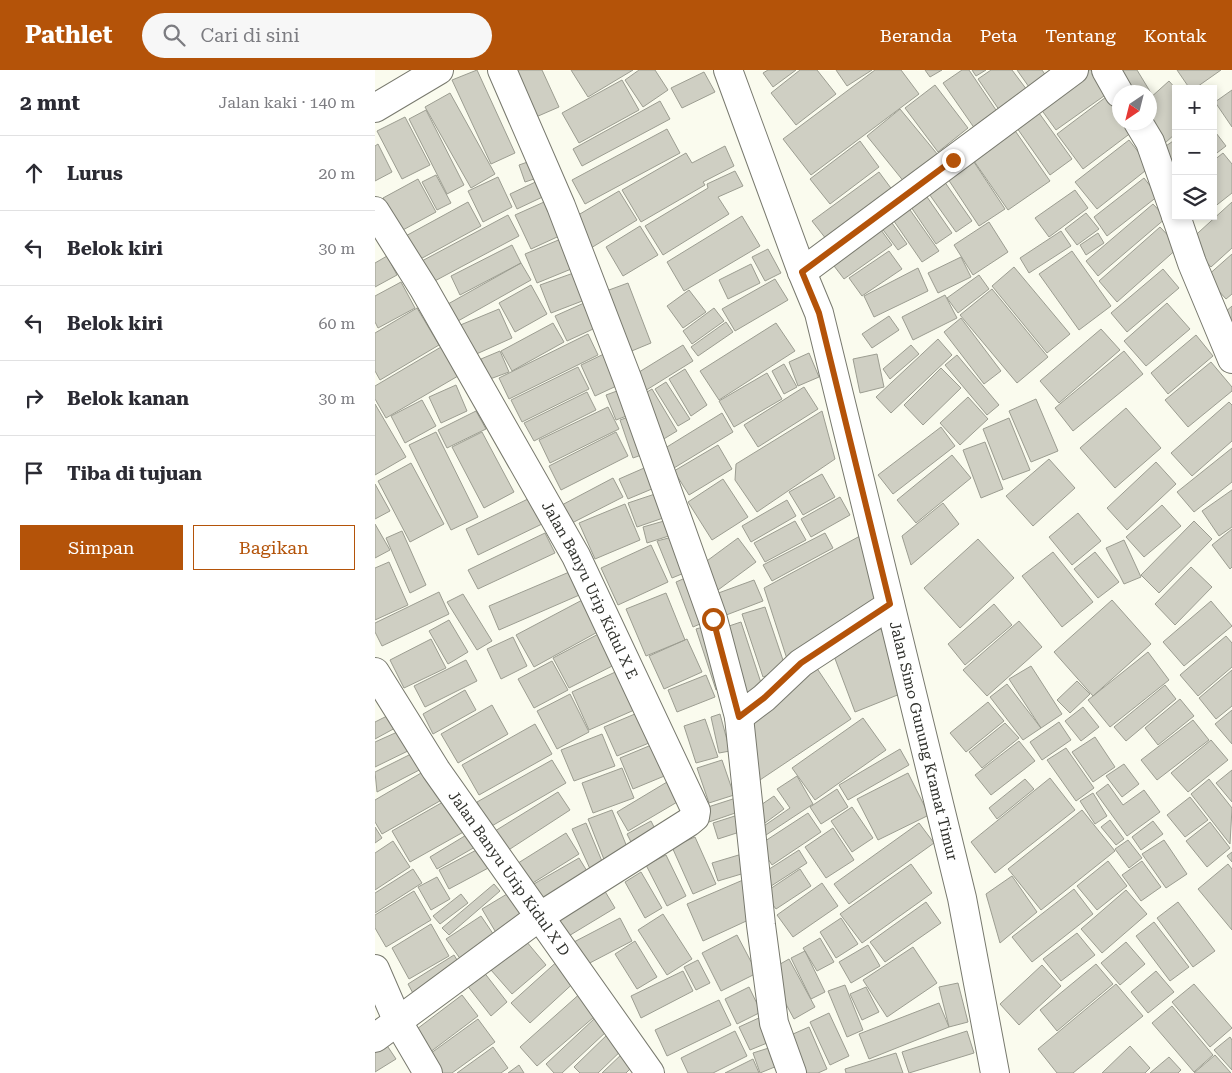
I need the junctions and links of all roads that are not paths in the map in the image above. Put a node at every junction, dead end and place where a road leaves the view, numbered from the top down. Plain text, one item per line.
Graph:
1 (439, 70) edge
2 (502, 70) edge
3 (728, 70) edge
4 (1074, 70) edge
5 (1105, 70) edge
6 (1114, 85) edge
7 (375, 108) edge
8 (1143, 130) edge
9 (1172, 205) edge
10 (375, 212) edge
11 (1177, 220) edge
12 (802, 272) junction
13 (1232, 358) edge
14 (890, 604) junction
15 (375, 672) edge
16 (739, 717) junction
17 (539, 917) junction
18 (375, 970) edge
19 (398, 1022) junction
20 (375, 1038) edge
21 (428, 1073) edge
22 (650, 1073) edge
23 (792, 1073) edge
24 (995, 1073) edge

1 - 7 street
2 - 16 street
3 - 12 street, Jalan Simo Gunung Kramat Timur
4 - 12 street
5 - 6 street
8 - 9 street
10 - 17 street, Jalan Banyu Urip Kidul X E
11 - 13 street
12 - 14 street, Jalan Simo Gunung Kramat Timur
14 - 16 street
14 - 24 street, Jalan Simo Gunung Kramat Timur
15 - 17 street, Jalan Banyu Urip Kidul X D
16 - 23 street
17 - 19 street
17 - 22 street, Jalan Banyu Urip Kidul X D
18 - 19 street
19 - 20 street
19 - 21 street

